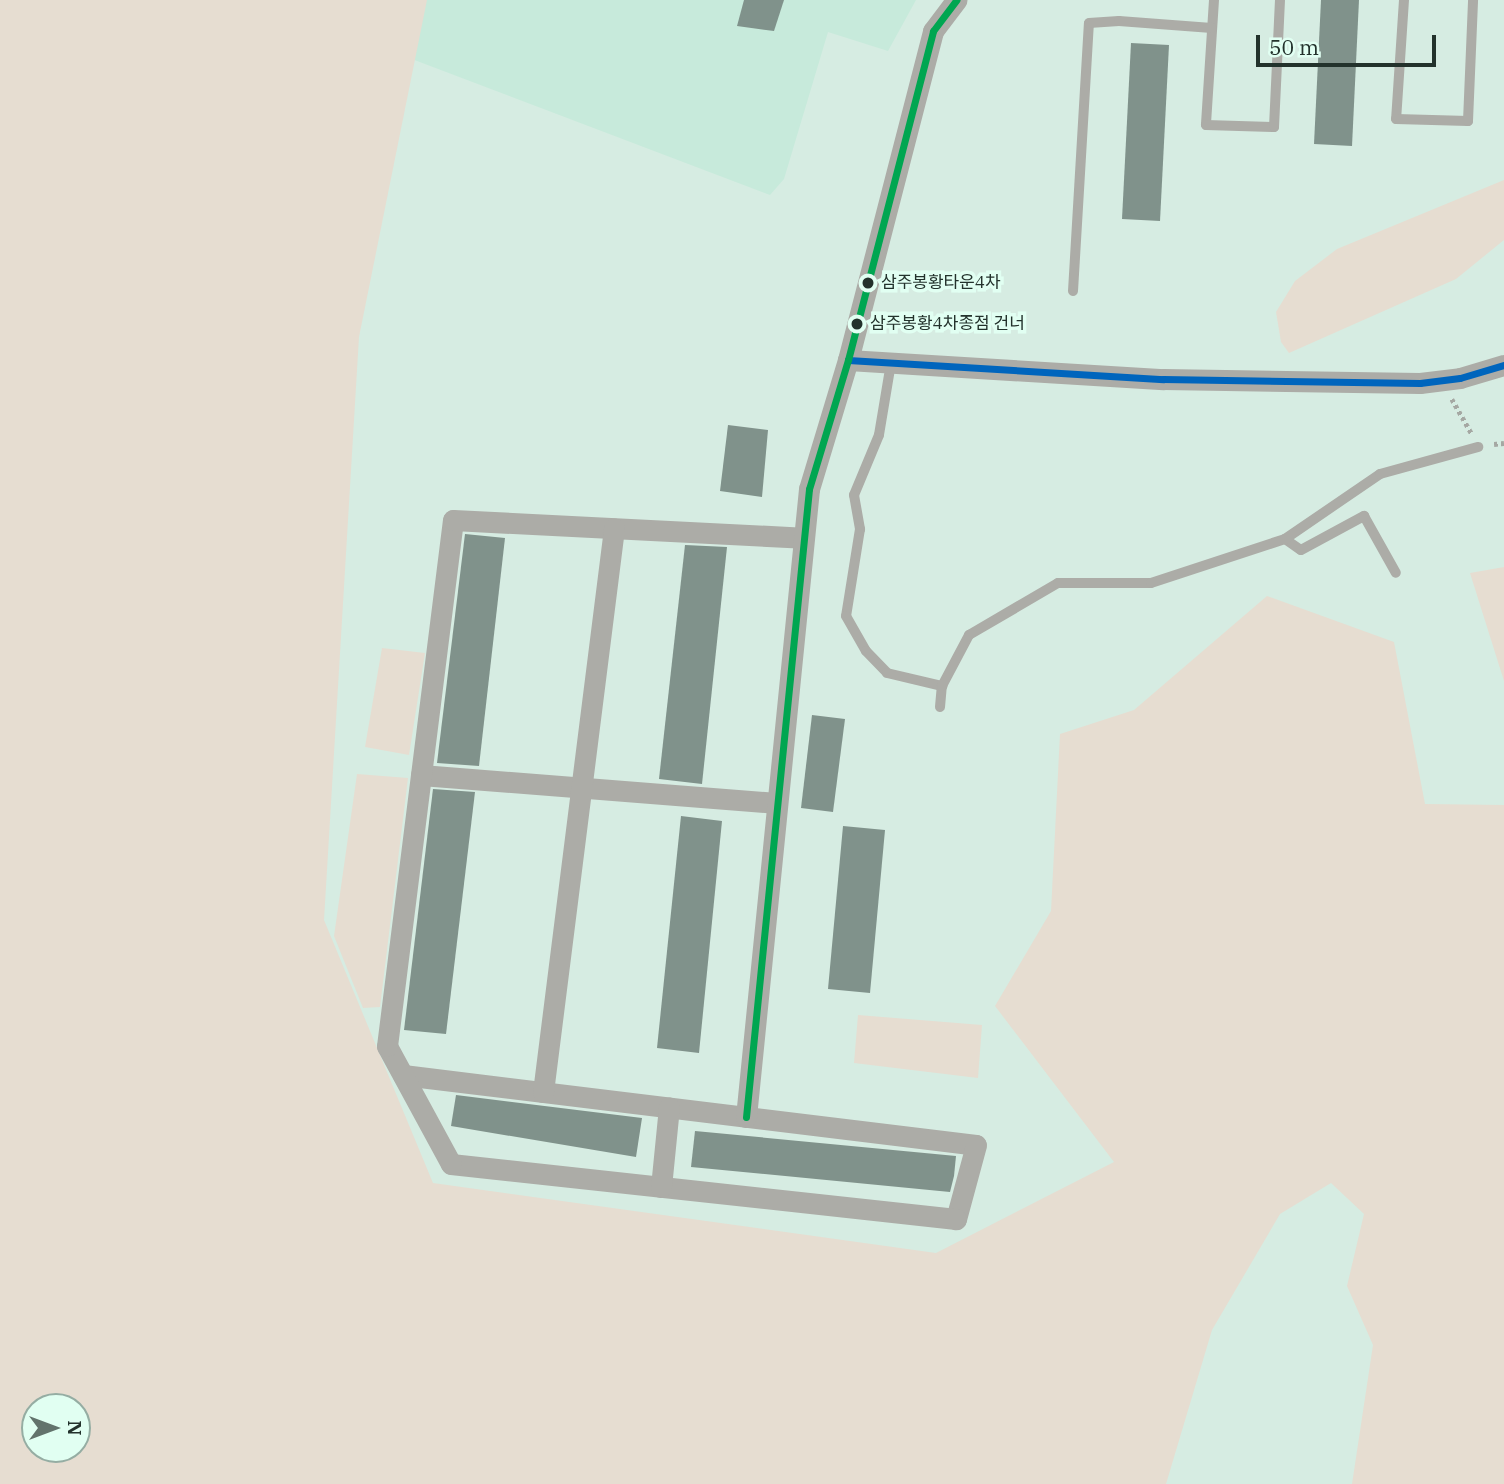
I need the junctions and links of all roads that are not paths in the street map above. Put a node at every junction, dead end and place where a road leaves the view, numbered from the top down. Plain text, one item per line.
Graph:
1 (956, 0) edge
2 (1214, 0) edge
3 (1280, 0) edge
4 (1404, 0) edge
5 (1473, 0) edge
6 (1212, 28) junction
7 (1073, 291) dead end
8 (848, 360) junction
9 (891, 363) junction
10 (1504, 365) edge
11 (1478, 447) road end
12 (614, 528) junction
13 (803, 538) junction
14 (1285, 539) junction
15 (1396, 573) dead end
16 (942, 686) junction
17 (940, 707) dead end
18 (421, 775) junction
19 (580, 787) junction
20 (777, 803) junction
21 (403, 1075) junction
22 (543, 1092) junction
23 (669, 1108) junction
24 (746, 1117) junction
25 (662, 1187) junction

1 - 8 street
2 - 6 lane
3 - 6 lane
4 - 5 lane
6 - 7 lane
8 - 9 street
8 - 13 street
9 - 10 street
9 - 16 lane
11 - 14 lane
12 - 13 street
12 - 18 street
12 - 19 street
13 - 20 street
14 - 15 lane
14 - 16 lane
16 - 17 lane
18 - 19 street
18 - 21 street
19 - 20 street
19 - 22 street
20 - 24 street
21 - 22 street
21 - 25 street
22 - 23 street
23 - 24 street
23 - 25 street
24 - 25 street

